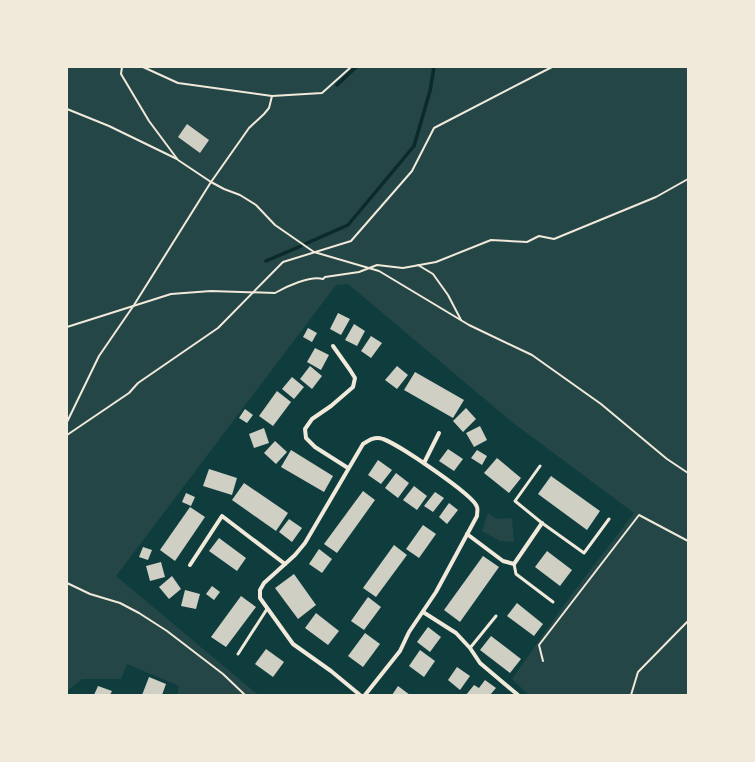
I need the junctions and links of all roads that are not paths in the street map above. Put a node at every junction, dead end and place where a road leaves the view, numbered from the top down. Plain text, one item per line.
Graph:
1 (333, 346) dead end
2 (438, 433) dead end
3 (424, 463) junction
4 (540, 466) dead end
5 (348, 468) junction
6 (609, 519) dead end
7 (542, 523) junction
8 (467, 534) junction
9 (285, 564) junction
10 (514, 564) junction
11 (190, 565) dead end
12 (553, 602) dead end
13 (267, 609) junction
14 (423, 612) junction
15 (496, 616) dead end
16 (470, 648) junction
17 (238, 654) dead end
18 (360, 695) edge
19 (366, 695) edge
20 (518, 695) edge

1 - 5 street
2 - 3 street
3 - 5 street
3 - 8 street
4 - 7 lane
5 - 9 street
6 - 7 lane
7 - 10 street
8 - 10 street
8 - 14 street
9 - 11 street
9 - 13 street
10 - 12 lane
13 - 17 lane
13 - 18 street
14 - 16 street
14 - 19 street
15 - 16 lane
16 - 20 street

